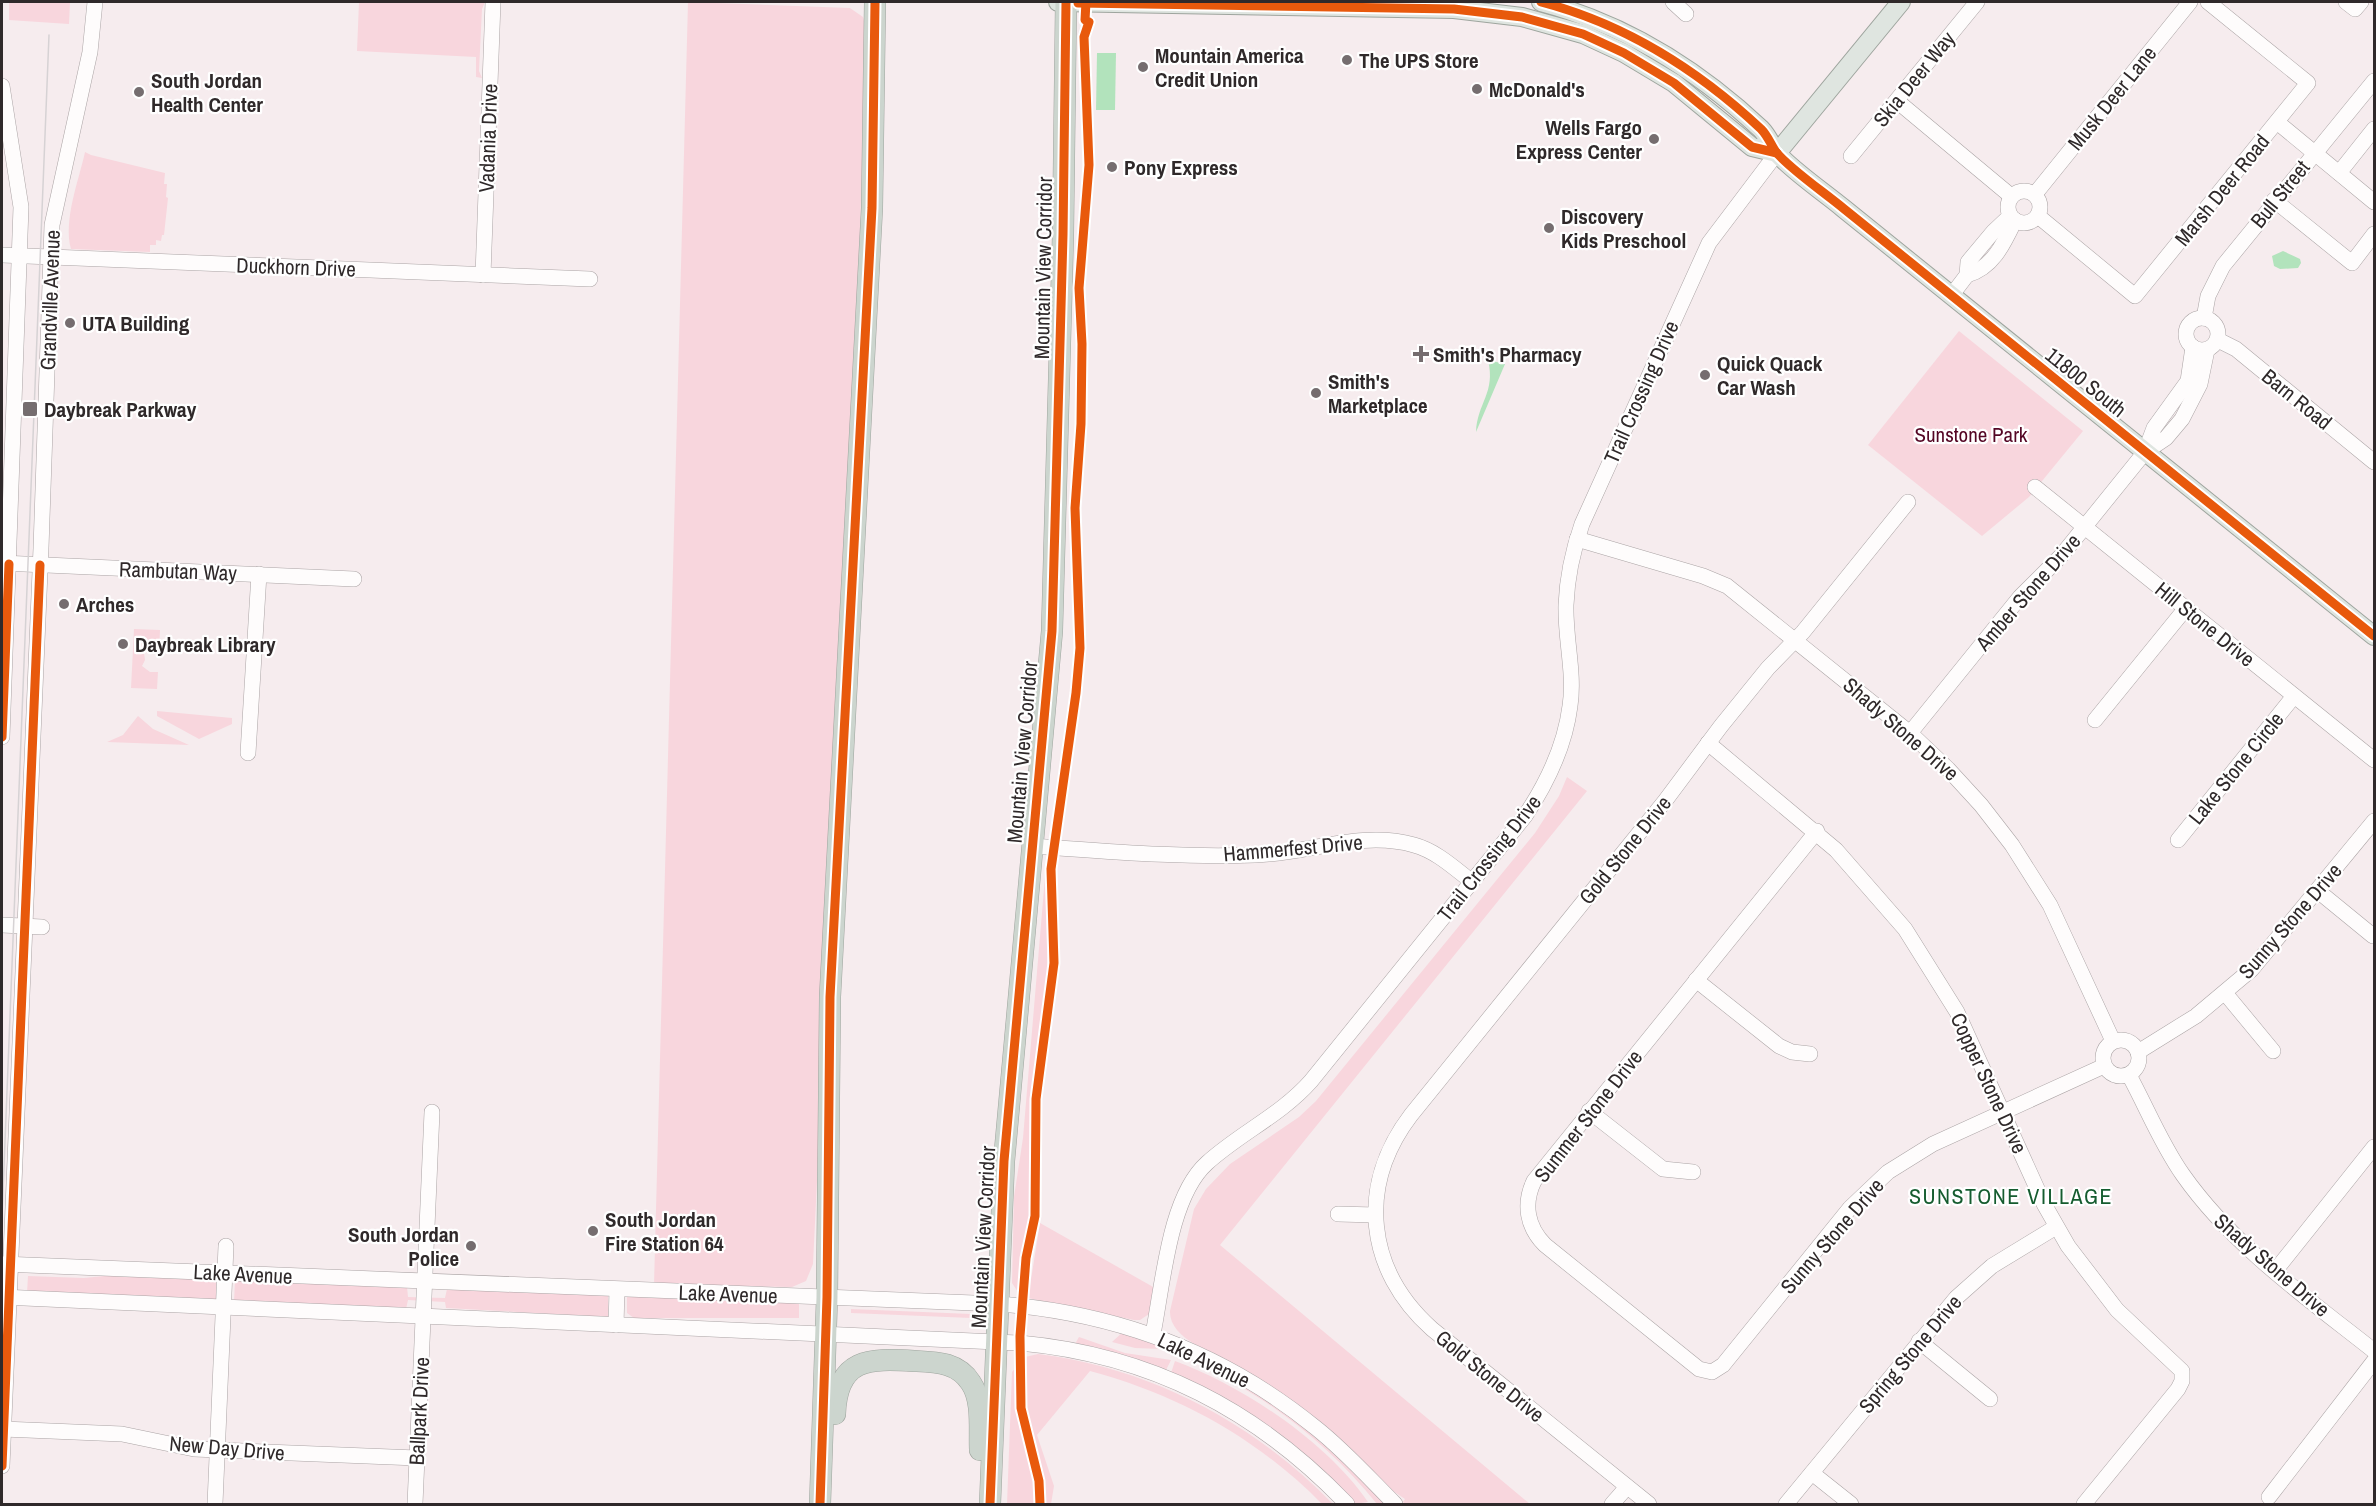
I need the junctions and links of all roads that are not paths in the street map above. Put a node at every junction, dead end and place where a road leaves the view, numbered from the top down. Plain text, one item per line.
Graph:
1 (95, 2) edge
2 (493, 2) edge
3 (874, 2) edge
4 (1058, 2) edge
5 (1066, 2) edge
6 (1541, 2) edge
7 (1673, 2) edge
8 (1901, 2) edge
9 (1977, 2) edge
10 (2190, 2) edge
11 (2208, 2) edge
12 (1382, 4) edge
13 (1418, 5) edge
14 (1686, 14) dead end
15 (2374, 81) edge
16 (2, 86) edge
17 (1897, 101) junction
18 (2277, 122) junction
19 (2374, 129) edge
20 (1777, 153) junction
21 (2314, 153) junction
22 (1851, 156) dead end
23 (2339, 173) junction
24 (2035, 194) junction
25 (2011, 196) junction
26 (2274, 200) junction
27 (2374, 202) edge
28 (2038, 216) junction
29 (2013, 218) junction
30 (2374, 234) edge
31 (2, 255) edge
32 (20, 255) junction
33 (51, 257) junction
34 (483, 275) junction
35 (590, 279) dead end
36 (1951, 296) junction
37 (2204, 318) junction
38 (2206, 346) junction
39 (2145, 452) junction
40 (2374, 462) edge
41 (2035, 487) dead end
42 (1908, 502) dead end
43 (2085, 527) junction
44 (1577, 539) junction
45 (5, 564) edge
46 (40, 565) junction
47 (259, 574) junction
48 (354, 579) dead end
49 (2186, 608) junction
50 (2374, 636) edge
51 (1795, 639) junction
52 (2294, 696) junction
53 (2095, 720) dead end
54 (1910, 733) junction
55 (2, 737) edge
56 (1708, 743) junction
57 (248, 753) dead end
58 (2374, 760) edge
59 (2374, 821) edge
60 (1817, 831) junction
61 (2178, 840) dead end
62 (1032, 846) junction
63 (1471, 881) junction
64 (2318, 891) junction
65 (2, 925) edge
66 (23, 926) junction
67 (42, 927) dead end
68 (2373, 936) dead end
69 (1696, 980) junction
70 (2225, 993) junction
71 (2113, 1041) junction
72 (2273, 1051) dead end
73 (2138, 1052) junction
74 (1810, 1054) dead end
75 (2104, 1066) junction
76 (2129, 1074) junction
77 (1589, 1111) junction
78 (432, 1112) dead end
79 (2003, 1112) junction
80 (2374, 1147) edge
81 (1693, 1172) dead end
82 (1338, 1214) dead end
83 (1375, 1215) junction
84 (2056, 1227) junction
85 (226, 1246) dead end
86 (5, 1264) edge
87 (2275, 1270) junction
88 (225, 1273) junction
89 (424, 1281) junction
90 (617, 1290) junction
91 (828, 1297) junction
92 (5, 1298) edge
93 (999, 1304) junction
94 (224, 1309) junction
95 (423, 1317) junction
96 (616, 1325) junction
97 (1153, 1334) junction
98 (826, 1335) junction
99 (1919, 1341) junction
100 (996, 1342) junction
101 (2374, 1351) edge
102 (2374, 1361) edge
103 (1712, 1372) joint
104 (1990, 1399) dead end
105 (3, 1429) junction
106 (218, 1450) junction
107 (417, 1458) junction
108 (2, 1466) edge
109 (1812, 1473) junction
110 (1627, 1487) junction
111 (2270, 1497) dead end
112 (215, 1504) edge
113 (415, 1504) edge
114 (820, 1504) edge
115 (832, 1504) edge
116 (983, 1504) edge
117 (990, 1504) edge
118 (1347, 1504) edge
119 (1395, 1504) edge
120 (1612, 1504) edge
121 (1649, 1504) edge
122 (1786, 1504) edge
123 (1851, 1504) edge
124 (2084, 1504) edge

1 - 33 street, Grandville Avenue
2 - 34 street, Vadania Drive
3 - 91 highway
4 - 5 main road
5 - 12 main road
5 - 62 highway, Mountain View Corridor
6 - 20 main road
7 - 14 street
8 - 20 main road
9 - 17 street, Skia Deer Way
10 - 24 street, Musk Deer Lane
11 - 18 street, Marsh Deer Road
12 - 13 main road
13 - 20 main road
15 - 21 street, Bull Street
16 - 32 street, Grandville Avenue
17 - 22 street, Skia Deer Way
17 - 25 street
18 - 21 street
18 - 28 street, Marsh Deer Road
19 - 23 street
20 - 36 main road, 11800 South
20 - 44 street, Trail Crossing Drive
21 - 23 street
21 - 26 street, Bull Street
23 - 27 street
24 - 25 street
24 - 28 street
25 - 29 street
26 - 30 street
26 - 37 street, Bull Street
28 - 29 street
29 - 36 street
31 - 32 street, Duckhorn Drive
32 - 33 street, Duckhorn Drive
32 - 45 street, Grandville Avenue
33 - 34 street, Duckhorn Drive
33 - 46 street, Grandville Avenue
34 - 35 street, Duckhorn Drive
36 - 39 main road, 11800 South
37 - 38 street
37 - 38 street
38 - 39 street, Amber Stone Drive
38 - 40 street, Barn Road
39 - 43 street, Amber Stone Drive
39 - 50 main road, 11800 South
41 - 43 street, Hill Stone Drive
42 - 51 street, Gold Stone Drive
43 - 49 street, Hill Stone Drive
43 - 54 street, Amber Stone Drive
44 - 51 street, Shady Stone Drive
44 - 63 street, Trail Crossing Drive
45 - 46 street, Rambutan Way
45 - 55 street, Grandville Avenue
46 - 47 street, Rambutan Way
46 - 66 street, Grandville Avenue
47 - 48 street, Rambutan Way
47 - 57 street
49 - 52 street, Hill Stone Drive
49 - 53 street
51 - 54 street, Shady Stone Drive
51 - 56 street, Gold Stone Drive
52 - 58 street, Hill Stone Drive
52 - 61 street, Lake Stone Circle
54 - 71 street, Shady Stone Drive
56 - 60 street, Copper Stone Drive
56 - 83 street, Gold Stone Drive
59 - 64 street, Sunny Stone Drive
60 - 69 street, Summer Stone Drive
60 - 79 street, Copper Stone Drive
62 - 63 street, Hammerfest Drive
62 - 93 highway, Mountain View Corridor
63 - 97 street, Trail Crossing Drive
64 - 68 street
64 - 70 street, Sunny Stone Drive
65 - 66 street
66 - 67 street
66 - 86 street, Grandville Avenue
69 - 74 street
69 - 77 street, Summer Stone Drive
70 - 72 street
70 - 73 street, Sunny Stone Drive
71 - 73 street
71 - 75 street
73 - 76 street
75 - 76 street
75 - 79 street, Sunny Stone Drive
76 - 87 street, Shady Stone Drive
77 - 81 street
77 - 103 street, Summer Stone Drive
78 - 89 street
79 - 84 street, Copper Stone Drive
79 - 103 street, Sunny Stone Drive
80 - 87 street
82 - 83 street
83 - 110 street, Gold Stone Drive
84 - 99 street, Spring Stone Drive
84 - 124 street, Copper Stone Drive
85 - 88 street
86 - 88 street, Lake Avenue
86 - 92 street, Grandville Avenue
87 - 101 street, Shady Stone Drive
88 - 89 street, Lake Avenue
88 - 94 street
89 - 90 street, Lake Avenue
89 - 95 street
90 - 91 street, Lake Avenue
90 - 96 street
91 - 93 street, Lake Avenue
91 - 98 highway
92 - 94 street, Lake Avenue
92 - 105 street, Grandville Avenue
93 - 97 street, Lake Avenue
93 - 100 highway, Mountain View Corridor
94 - 95 street, Lake Avenue
94 - 106 street
95 - 96 street, Lake Avenue
95 - 107 street, Ballpark Drive
96 - 98 street, Lake Avenue
97 - 119 street, Lake Avenue
98 - 100 street, Lake Avenue
98 - 114 highway
99 - 104 street
99 - 109 street, Spring Stone Drive
100 - 117 highway, Mountain View Corridor
100 - 118 street, Lake Avenue
102 - 111 street
105 - 106 street, New Day Drive
105 - 108 street, Grandville Avenue
106 - 107 street, New Day Drive
106 - 112 street
107 - 113 street, Ballpark Drive
109 - 122 street, Spring Stone Drive
109 - 123 street
110 - 120 street
110 - 121 street, Gold Stone Drive
115 - 116 highway

